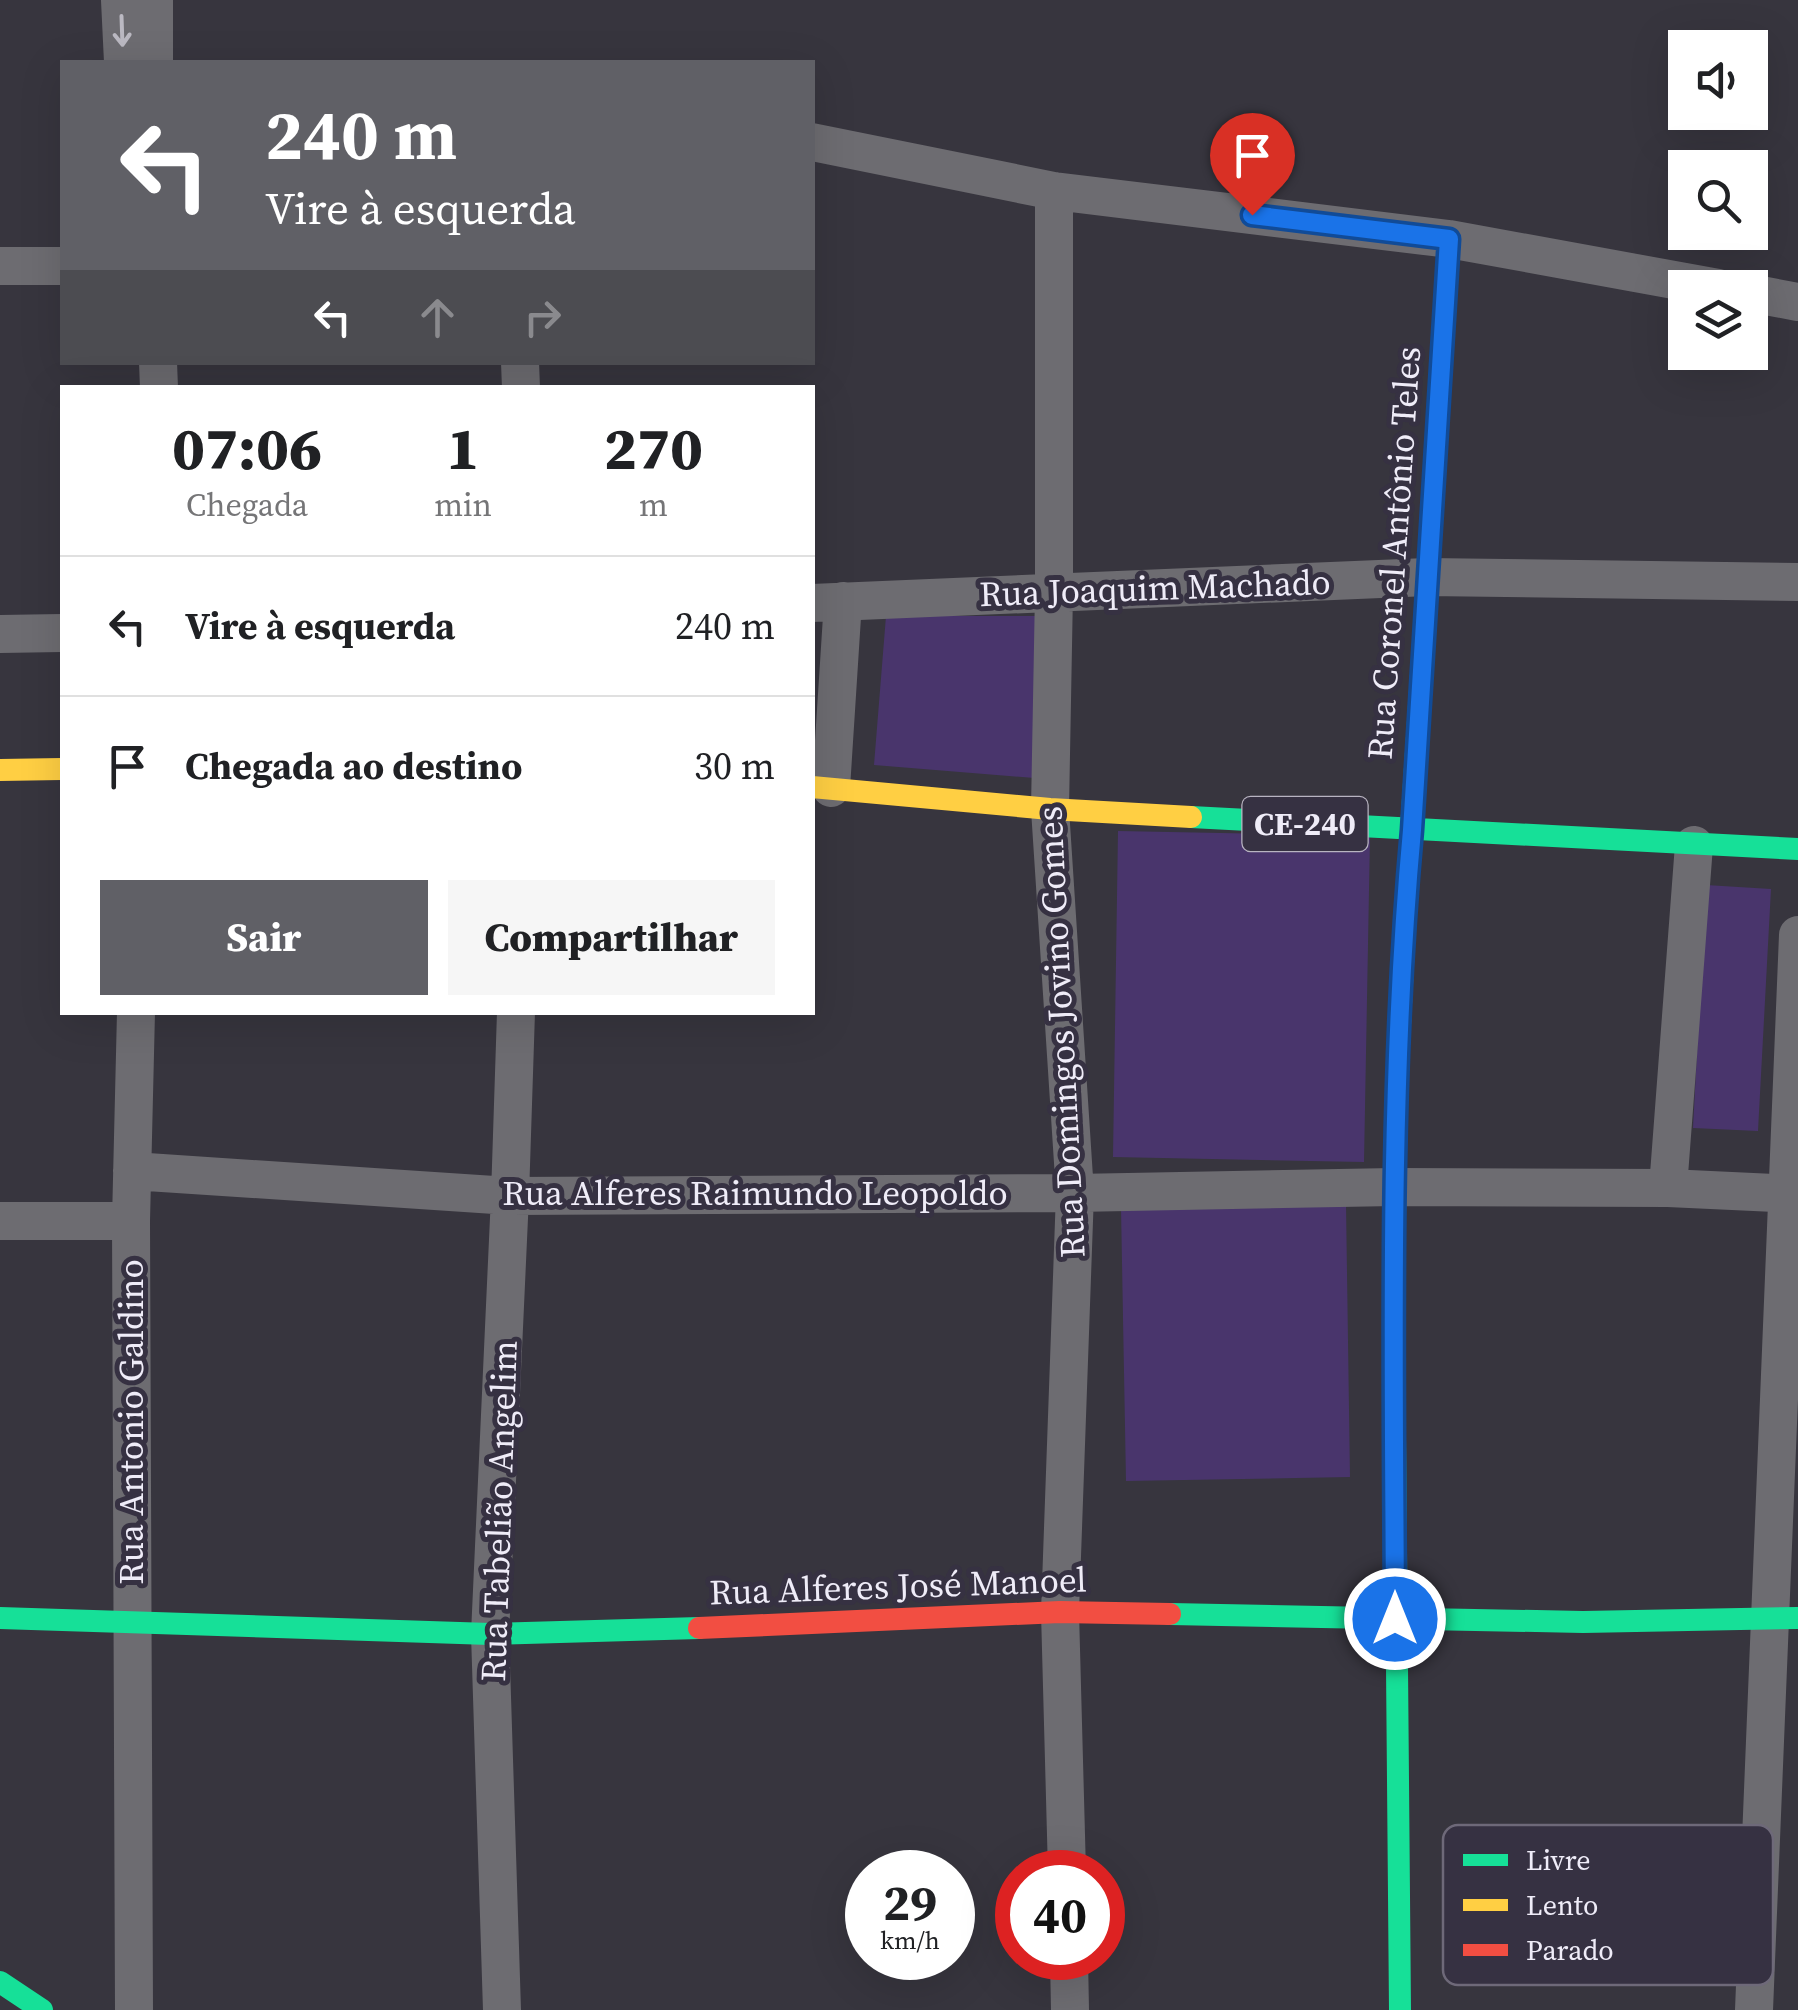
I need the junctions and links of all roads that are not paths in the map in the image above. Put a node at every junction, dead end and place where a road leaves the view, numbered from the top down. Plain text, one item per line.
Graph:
1 (120, 0) edge
2 (154, 0) edge
3 (123, 60) edge
4 (154, 60) edge
5 (815, 143) edge
6 (1054, 191) junction
7 (1449, 239) junction
8 (0, 266) edge
9 (60, 266) edge
10 (1668, 279) edge
11 (1768, 296) edge
12 (1798, 302) edge
13 (1427, 577) junction
14 (1798, 582) edge
15 (1054, 592) junction
16 (828, 602) edge
17 (60, 633) edge
18 (0, 634) edge
19 (60, 769) edge
20 (0, 770) edge
21 (822, 787) edge
22 (1050, 809) junction
23 (1412, 830) junction
24 (1694, 844) junction
25 (1798, 850) edge
26 (1798, 935) edge
27 (136, 1015) edge
28 (516, 1015) edge
29 (132, 1171) junction
30 (1394, 1187) junction
31 (1668, 1188) junction
32 (1075, 1192) junction
33 (1792, 1194) edge
34 (510, 1196) junction
35 (0, 1221) edge
36 (130, 1221) junction
37 (1060, 1612) junction
38 (0, 1618) edge
39 (1784, 1618) edge
40 (1395, 1619) junction
41 (131, 1624) junction
42 (490, 1634) junction
43 (1768, 1825) edge
44 (1066, 1850) edge
45 (1069, 1980) edge
46 (0, 1982) edge
47 (1756, 1985) edge
48 (42, 2010) edge
49 (134, 2010) edge
50 (502, 2010) edge
51 (1070, 2010) edge
52 (1400, 2010) edge
53 (1754, 2010) edge

1 -> 3 street
2 - 4 street
5 - 6 street
6 - 7 street
6 - 15 street, Rua Domingos Jovino Gomes
7 - 10 street
7 - 13 street, Rua Coronel Antônio Teles
8 - 9 street
11 - 12 street
13 - 14 street, Rua Joaquim Machado
13 - 15 street, Rua Joaquim Machado
13 - 23 street, Rua Coronel Antônio Teles
15 - 16 street, Rua Joaquim Machado
15 - 22 street, Rua Domingos Jovino Gomes
16 - 21 street
17 - 18 street
19 - 20 street
21 - 22 street, CE-240
22 - 23 street, CE-240
22 - 32 street, Rua Domingos Jovino Gomes
23 - 24 street, CE-240
23 - 30 street, Rua Coronel Antônio Teles
24 - 25 street, CE-240
24 - 31 street
26 - 33 street
27 - 29 street, Rua Antonio Galdino
28 - 34 street, Rua Tabelião Angelim
29 - 34 street, Rua Alferes Raimundo Leopoldo
29 - 36 street, Rua Antonio Galdino
30 - 31 street, Rua Alferes Raimundo Leopoldo
30 - 32 street, Rua Alferes Raimundo Leopoldo
30 - 40 street, Rua Coronel Antônio Teles
31 - 33 street, Rua Alferes Raimundo Leopoldo
32 - 34 street, Rua Alferes Raimundo Leopoldo
32 - 37 street, Rua Domingos Jovino Gomes
33 - 39 street
34 - 42 street, Rua Tabelião Angelim
35 - 36 street
36 - 41 street, Rua Antonio Galdino
37 - 40 street, Rua Alferes José Manoel
37 - 42 street, Rua Alferes José Manoel
37 - 44 street, Rua Domingos Jovino Gomes
38 - 41 street, Rua Alferes José Manoel
39 - 40 street, Rua Alferes José Manoel
39 - 43 street
40 - 52 street, Rua Coronel Antônio Teles
41 - 42 street, Rua Alferes José Manoel
41 - 49 street, Rua Antonio Galdino
42 - 50 street, Rua Tabelião Angelim
45 - 51 street
46 - 48 street
47 - 53 street

